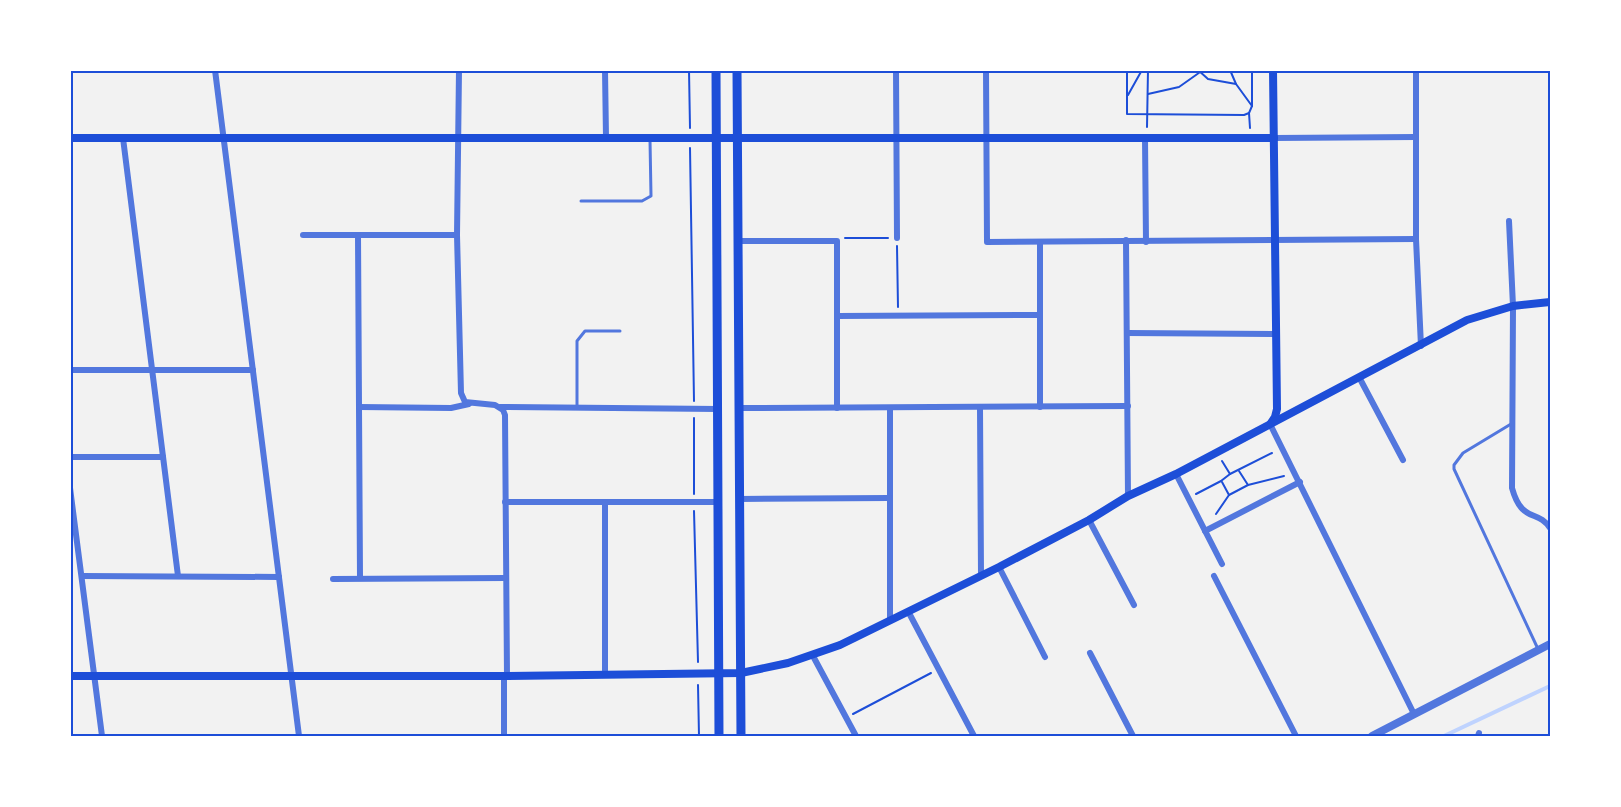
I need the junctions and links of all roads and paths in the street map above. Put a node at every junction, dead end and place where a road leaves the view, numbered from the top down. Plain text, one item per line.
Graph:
1 (216, 70) edge
2 (459, 70) edge
3 (605, 70) edge
4 (716, 70) edge
5 (737, 70) edge
6 (896, 70) edge
7 (986, 70) edge
8 (1127, 70) edge
9 (1142, 70) edge
10 (1148, 70) edge
11 (1230, 70) edge
12 (1252, 70) edge
13 (1273, 70) edge
14 (1416, 70) edge
15 (1201, 71) edge
16 (1236, 84) junction
17 (1148, 94) junction
18 (1127, 97) junction
19 (1252, 106) junction
20 (1249, 112) junction
21 (1148, 114) junction
22 (1416, 136) junction
23 (70, 138) edge
24 (123, 138) junction
25 (224, 138) junction
26 (459, 138) junction
27 (606, 138) junction
28 (650, 138) junction
29 (716, 138) junction
30 (737, 138) junction
31 (896, 138) junction
32 (986, 138) junction
33 (1145, 138) junction
34 (1250, 138) junction
35 (1274, 138) junction
36 (581, 201) dead end
37 (1509, 221) dead end
38 (303, 235) dead end
39 (358, 235) junction
40 (457, 235) junction
41 (897, 238) junction
42 (1416, 239) junction
43 (1126, 240) junction
44 (739, 241) junction
45 (837, 241) junction
46 (1275, 241) junction
47 (1040, 242) junction
48 (1146, 242) junction
49 (1551, 302) edge
50 (1513, 306) junction
51 (1039, 315) junction
52 (837, 316) junction
53 (898, 316) junction
54 (620, 331) dead end
55 (1127, 333) junction
56 (1276, 334) junction
57 (1421, 346) junction
58 (70, 370) edge
59 (152, 370) junction
60 (253, 370) junction
61 (1359, 377) junction
62 (1277, 398) junction
63 (471, 404) junction
64 (1128, 406) junction
65 (359, 407) junction
66 (499, 407) junction
67 (577, 407) junction
68 (1040, 407) junction
69 (740, 408) junction
70 (837, 408) junction
71 (890, 408) junction
72 (980, 408) junction
73 (718, 409) junction
74 (1296, 411) junction
75 (1512, 423) junction
76 (1270, 424) junction
77 (1282, 446) junction
78 (1216, 453) junction
79 (70, 457) edge
80 (163, 457) junction
81 (1403, 460) dead end
82 (1239, 471) junction
83 (1296, 473) junction
84 (1176, 474) junction
85 (1230, 474) junction
86 (1221, 481) junction
87 (1300, 482) junction
88 (1248, 485) junction
89 (70, 488) edge
90 (1229, 495) junction
91 (1128, 496) junction
92 (890, 498) junction
93 (1188, 498) junction
94 (739, 499) junction
95 (505, 502) junction
96 (718, 502) junction
97 (605, 503) junction
98 (1089, 520) junction
99 (1551, 528) edge
100 (1205, 531) junction
101 (1222, 564) dead end
102 (999, 567) junction
103 (981, 574) junction
104 (82, 576) junction
105 (178, 576) junction
106 (1214, 576) dead end
107 (279, 577) junction
108 (360, 578) junction
109 (506, 578) junction
110 (333, 579) dead end
111 (1134, 605) dead end
112 (909, 613) junction
113 (890, 620) junction
114 (1551, 644) edge
115 (1538, 649) junction
116 (1090, 653) dead end
117 (813, 656) junction
118 (1045, 657) dead end
119 (939, 669) junction
120 (719, 673) junction
121 (741, 673) junction
122 (605, 675) junction
123 (70, 676) edge
124 (94, 676) junction
125 (292, 676) junction
126 (506, 676) junction
127 (1414, 714) junction
128 (846, 717) junction
129 (102, 736) edge
130 (299, 736) edge
131 (504, 736) edge
132 (719, 736) edge
133 (741, 736) edge
134 (856, 736) edge
135 (974, 736) edge
136 (1133, 736) edge
137 (1296, 736) edge
138 (1372, 736) edge

1 - 25 street
2 - 26 street
3 - 27 street
4 - 29 main road
5 - 30 main road
6 - 31 street
7 - 32 street
8 - 18 path
9 - 18 path
10 - 17 path
11 - 16 path
12 - 19 path
13 - 35 main road
14 - 22 street
15 - 16 path
15 - 17 path
16 - 19 path
17 - 21 path
18 - 21 path
19 - 20 path
20 - 21 path
20 - 34 path
21 - 33 path
22 - 35 street
22 - 42 street
23 - 24 main road
24 - 25 main road
24 - 59 street
25 - 26 main road
25 - 60 street
26 - 27 main road
26 - 40 street
27 - 28 main road
28 - 29 main road
28 - 36 lane
29 - 30 main road
29 - 73 main road
30 - 31 main road
30 - 44 main road
31 - 32 main road
31 - 41 street
32 - 33 main road
32 - 47 street
33 - 34 main road
33 - 48 street
34 - 35 main road
35 - 46 main road
37 - 50 street
38 - 39 street
39 - 40 street
39 - 65 street
40 - 63 street
41 - 45 path
41 - 53 path
42 - 46 street
42 - 57 street
43 - 47 street
43 - 48 street
43 - 55 street
44 - 45 street
44 - 69 main road
45 - 52 street
46 - 48 street
46 - 56 main road
47 - 51 street
49 - 50 main road
50 - 57 main road
50 - 75 street
51 - 53 street
51 - 68 street
52 - 53 street
52 - 70 street
54 - 67 lane
55 - 56 street
55 - 64 street
56 - 62 main road
57 - 61 main road
58 - 59 street
59 - 60 street
59 - 80 street
60 - 107 street
61 - 74 main road
61 - 81 street
62 - 74 main road
62 - 76 main road
63 - 65 street
63 - 66 street
64 - 68 street
64 - 91 street
65 - 108 street
66 - 67 street
66 - 95 street
67 - 73 street
68 - 72 street
69 - 70 street
69 - 94 main road
70 - 71 street
71 - 72 street
71 - 92 street
72 - 103 street
73 - 96 main road
74 - 76 main road
75 - 99 street
75 - 115 lane
76 - 77 street
76 - 78 main road
77 - 82 path
77 - 83 street
78 - 84 main road
78 - 85 path
79 - 80 street
80 - 105 street
82 - 85 path
82 - 88 path
83 - 87 street
83 - 88 path
84 - 91 main road
84 - 93 street
85 - 86 path
86 - 90 path
86 - 93 path
87 - 100 street
87 - 127 street
88 - 90 path
89 - 104 street
90 - 100 path
91 - 98 main road
92 - 94 street
92 - 113 street
93 - 100 street
94 - 121 main road
95 - 97 street
95 - 109 street
96 - 97 street
96 - 120 main road
97 - 122 street
98 - 102 main road
98 - 111 street
100 - 101 street
102 - 103 main road
102 - 118 street
103 - 112 main road
104 - 105 street
104 - 124 street
105 - 107 street
106 - 137 street
107 - 125 street
108 - 109 street
108 - 110 street
109 - 126 street
112 - 113 main road
112 - 119 street
113 - 117 main road
114 - 115 street
115 - 127 street
116 - 136 street
117 - 121 main road
117 - 128 street
119 - 128 path
119 - 135 street
120 - 121 main road
120 - 122 main road
120 - 132 main road
121 - 133 main road
122 - 126 main road
123 - 124 main road
124 - 125 main road
124 - 129 street
125 - 126 main road
125 - 130 street
126 - 131 street
127 - 138 street
128 - 134 street

